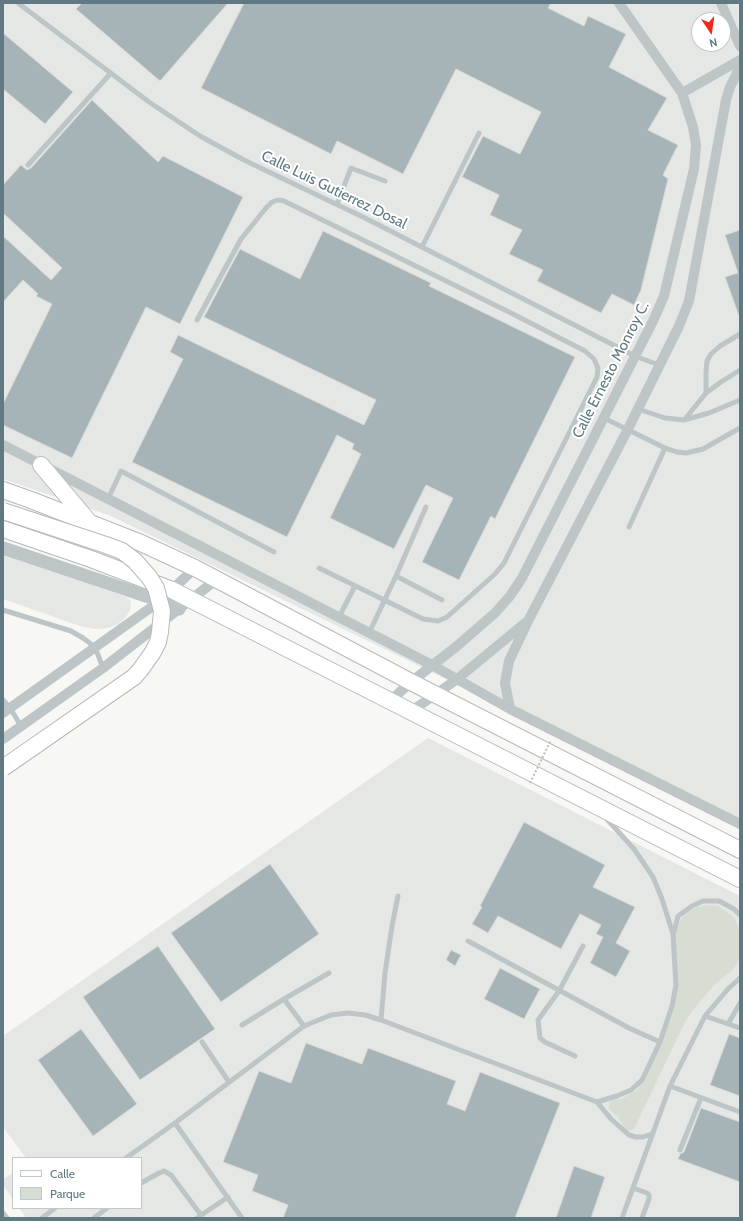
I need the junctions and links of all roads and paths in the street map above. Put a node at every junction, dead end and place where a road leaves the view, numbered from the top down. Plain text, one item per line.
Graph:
1 (18, 3) edge
2 (619, 3) edge
3 (721, 3) edge
4 (740, 46) edge
5 (740, 60) edge
6 (740, 67) edge
7 (111, 73) junction
8 (682, 93) junction
9 (479, 133) dead end
10 (28, 165) dead end
11 (386, 181) dead end
12 (337, 204) junction
13 (422, 247) junction
14 (196, 320) dead end
15 (740, 334) edge
16 (635, 356) junction
17 (659, 365) junction
18 (740, 370) edge
19 (706, 393) junction
20 (740, 400) edge
21 (638, 409) junction
22 (604, 418) junction
23 (684, 420) junction
24 (740, 428) edge
25 (628, 429) junction
26 (3, 445) edge
27 (665, 448) junction
28 (41, 465) junction
29 (3, 490) edge
30 (108, 499) junction
31 (426, 507) dead end
32 (3, 511) edge
33 (90, 523) junction
34 (629, 527) dead end
35 (3, 530) edge
36 (3, 548) edge
37 (274, 552) dead end
38 (195, 568) junction
39 (319, 568) dead end
40 (396, 576) junction
41 (216, 580) junction
42 (355, 586) junction
43 (166, 596) junction
44 (384, 600) junction
45 (442, 600) dead end
46 (185, 604) junction
47 (3, 610) edge
48 (339, 618) junction
49 (528, 621) junction
50 (369, 633) junction
51 (94, 647) junction
52 (432, 665) junction
53 (103, 668) junction
54 (456, 680) junction
55 (411, 682) junction
56 (435, 694) junction
57 (390, 701) junction
58 (5, 707) edge
59 (510, 708) junction
60 (410, 712) junction
61 (21, 726) junction
62 (3, 739) edge
63 (551, 740) dead end
64 (3, 768) edge
65 (530, 783) dead end
66 (594, 804) junction
67 (740, 824) edge
68 (740, 850) edge
69 (740, 879) edge
70 (398, 896) dead end
71 (740, 915) edge
72 (673, 934) junction
73 (468, 942) dead end
74 (584, 946) dead end
75 (329, 973) dead end
76 (740, 978) edge
77 (559, 991) junction
78 (284, 999) junction
79 (740, 1003) edge
80 (705, 1016) junction
81 (381, 1020) junction
82 (728, 1024) junction
83 (242, 1025) dead end
84 (304, 1026) junction
85 (740, 1028) edge
86 (202, 1042) dead end
87 (660, 1042) junction
88 (575, 1056) dead end
89 (229, 1082) junction
90 (670, 1086) junction
91 (701, 1098) junction
92 (597, 1102) junction
93 (740, 1112) edge
94 (175, 1123) junction
95 (652, 1134) junction
96 (680, 1150) dead end
97 (127, 1157) edge
98 (142, 1182) edge
99 (633, 1188) junction
100 (228, 1197) junction
101 (54, 1209) edge
102 (106, 1209) edge
103 (3, 1213) edge
104 (199, 1217) edge
105 (7, 1218) edge
106 (42, 1218) edge
107 (94, 1218) edge
108 (242, 1218) edge
109 (622, 1218) edge
110 (642, 1218) edge

1 - 7 lane, Calle Luis Gutierrez Dosal
2 - 8 street, Calle Ernesto Monroy C.
3 - 4 street
5 - 8 street
6 - 17 street
7 - 10 lane
7 - 12 lane, Calle Luis Gutierrez Dosal
8 - 16 street, Calle Ernesto Monroy C.
9 - 13 lane
11 - 12 lane
12 - 13 lane, Calle Luis Gutierrez Dosal
13 - 16 lane, Calle Luis Gutierrez Dosal
14 - 44 lane
15 - 19 lane
16 - 17 lane, Calle Luis Gutierrez Dosal
16 - 22 street, Calle Ernesto Monroy C.
17 - 21 street
18 - 19 lane
19 - 23 lane
20 - 23 lane
21 - 23 lane
21 - 25 street
22 - 25 lane
22 - 52 street, Calle Ernesto Monroy C.
24 - 27 lane
25 - 27 lane
25 - 49 street
26 - 28 street
27 - 34 lane
28 - 30 street
28 - 33 main road
29 - 33 main road
30 - 37 lane
30 - 48 street
31 - 40 lane
32 - 64 main road, bridge
33 - 38 main road
35 - 43 main road
36 - 43 street
38 - 41 main road
38 - 43 street
39 - 42 lane
40 - 44 lane
40 - 45 lane
41 - 46 street
41 - 55 main road
42 - 44 lane
42 - 48 lane
43 - 46 main road
43 - 51 street
44 - 50 lane
46 - 53 street
46 - 57 main road
47 - 51 lane
48 - 50 street
49 - 54 street
49 - 59 street
50 - 52 street
51 - 53 lane
51 - 58 street
52 - 54 street
52 - 55 street, Calle Ernesto Monroy C.
53 - 61 street
54 - 56 street
54 - 59 street
55 - 56 main road
55 - 57 street, Calle Ernesto Monroy C.
56 - 60 street
56 - 68 main road
57 - 60 main road
58 - 61 lane
59 - 67 street
60 - 66 main road
61 - 62 street
63 - 65 path, bridge
66 - 69 main road
66 - 72 lane
70 - 81 lane
71 - 72 lane
72 - 87 lane
73 - 77 lane
74 - 77 lane
75 - 78 lane
76 - 80 lane
77 - 87 lane
77 - 88 lane
78 - 83 lane
78 - 84 lane
79 - 82 lane
80 - 82 lane
80 - 90 lane
81 - 84 lane
81 - 92 lane
82 - 85 lane
84 - 89 lane
86 - 89 lane
87 - 92 lane
89 - 94 lane
90 - 91 lane
90 - 95 lane
91 - 93 lane
91 - 96 lane
92 - 95 lane
94 - 97 lane
94 - 100 lane
95 - 99 lane
98 - 104 lane
99 - 109 lane
99 - 110 lane
100 - 104 lane
100 - 108 lane
101 - 106 lane
102 - 107 lane
103 - 105 lane

